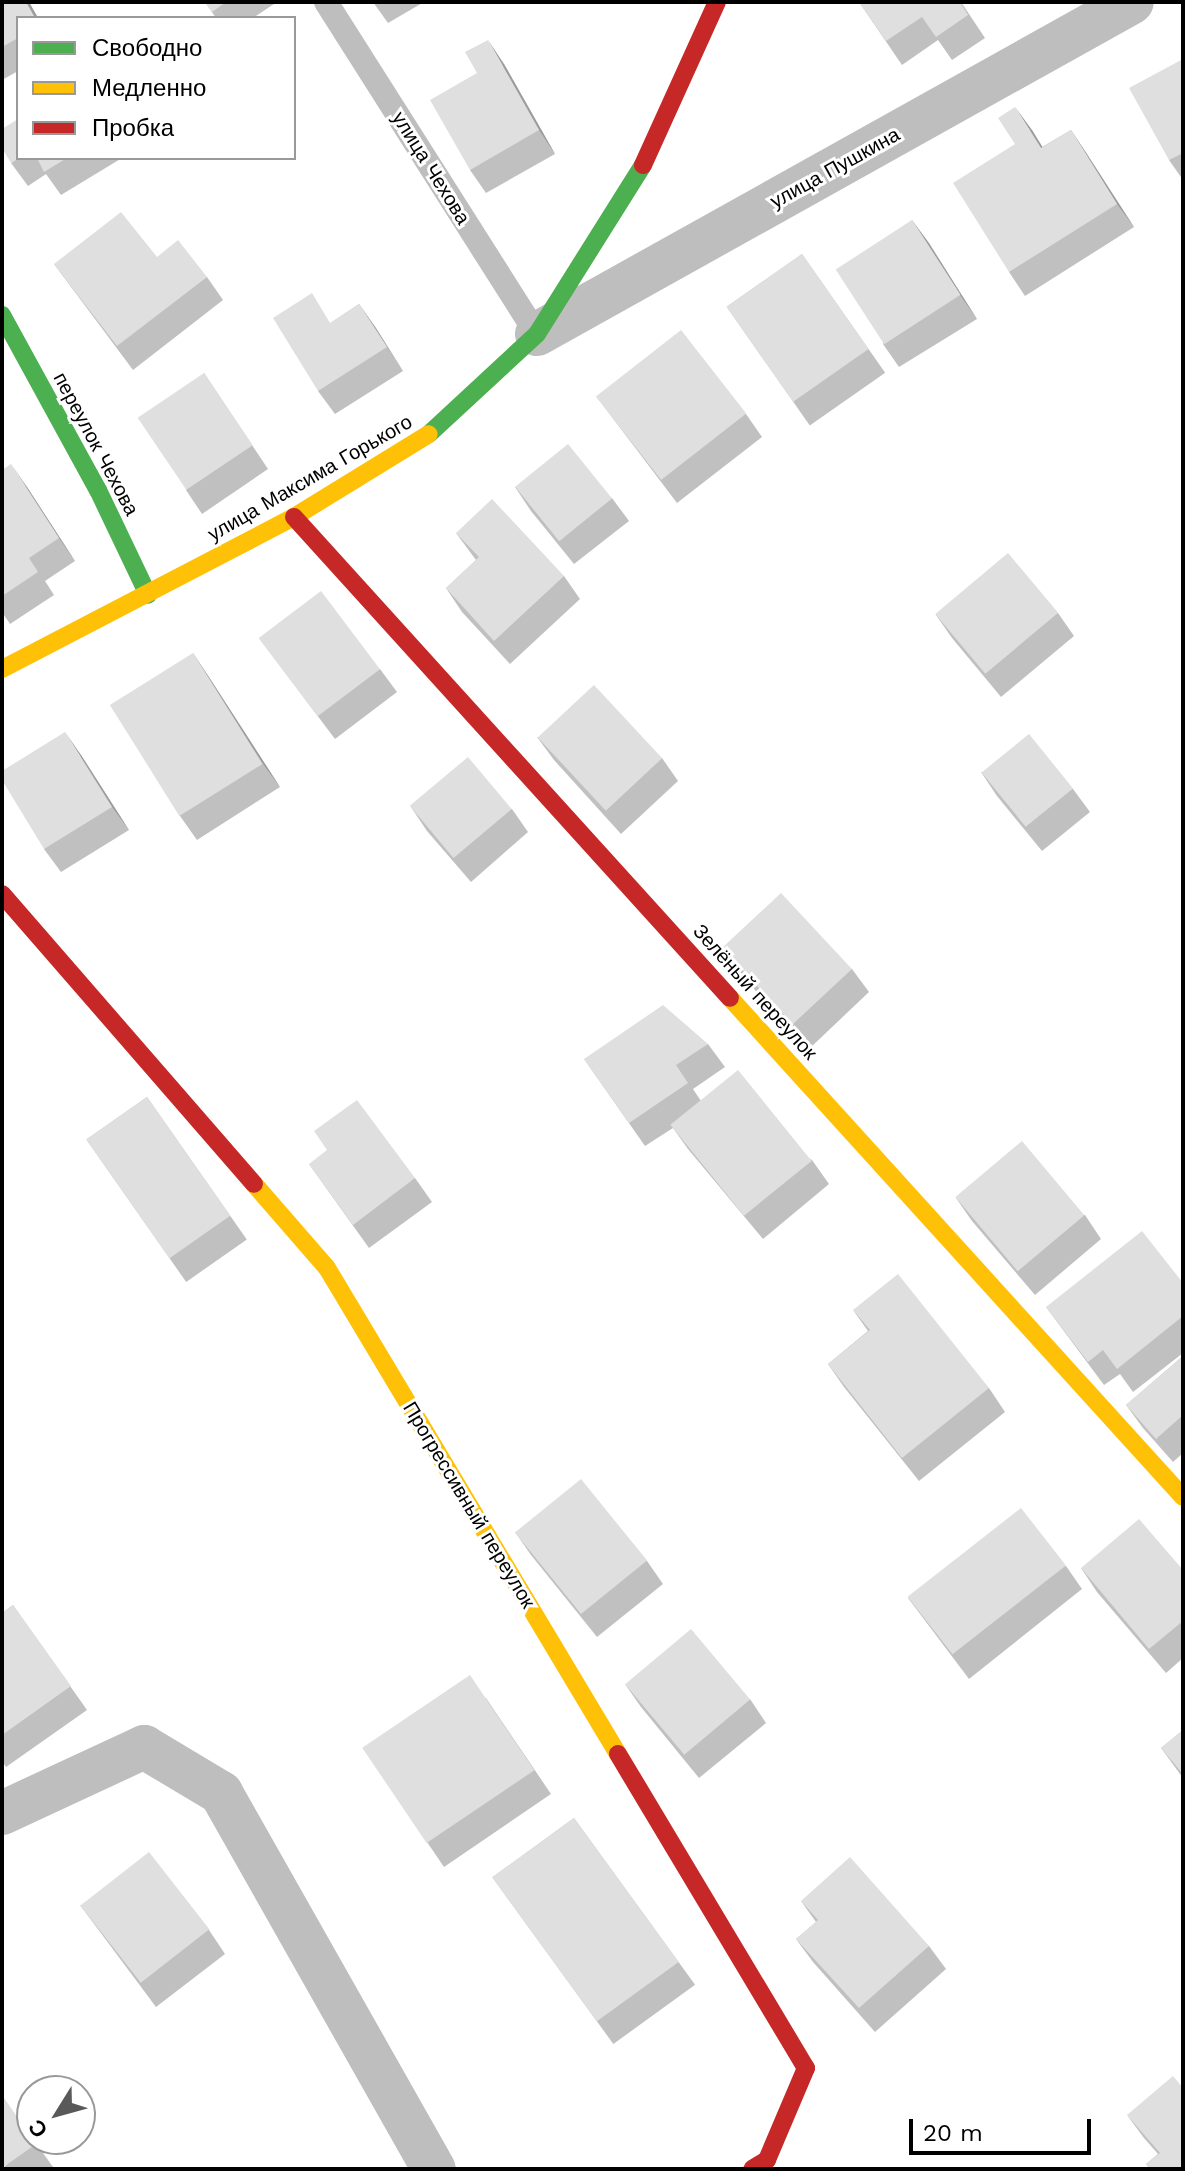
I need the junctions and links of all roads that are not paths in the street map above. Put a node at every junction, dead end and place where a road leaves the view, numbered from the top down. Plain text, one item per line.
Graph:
1 (326, 2) edge
2 (717, 2) edge
3 (1132, 2) edge
4 (2, 315) edge
5 (537, 334) junction
6 (294, 517) junction
7 (148, 595) junction
8 (2, 669) edge
9 (2, 894) edge
10 (1183, 1497) edge
11 (2, 1813) edge
12 (434, 2169) edge
13 (752, 2169) edge

1 - 5 lane, улица Чехова
2 - 5 street, улица Максима Горького
3 - 5 street, улица Пушкина
4 - 7 street, переулок Чехова
5 - 6 street, улица Максима Горького
6 - 7 street, улица Максима Горького
6 - 10 street, Зелёный переулок
7 - 8 street, улица Максима Горького
9 - 13 street, Прогрессивный переулок
11 - 12 street

